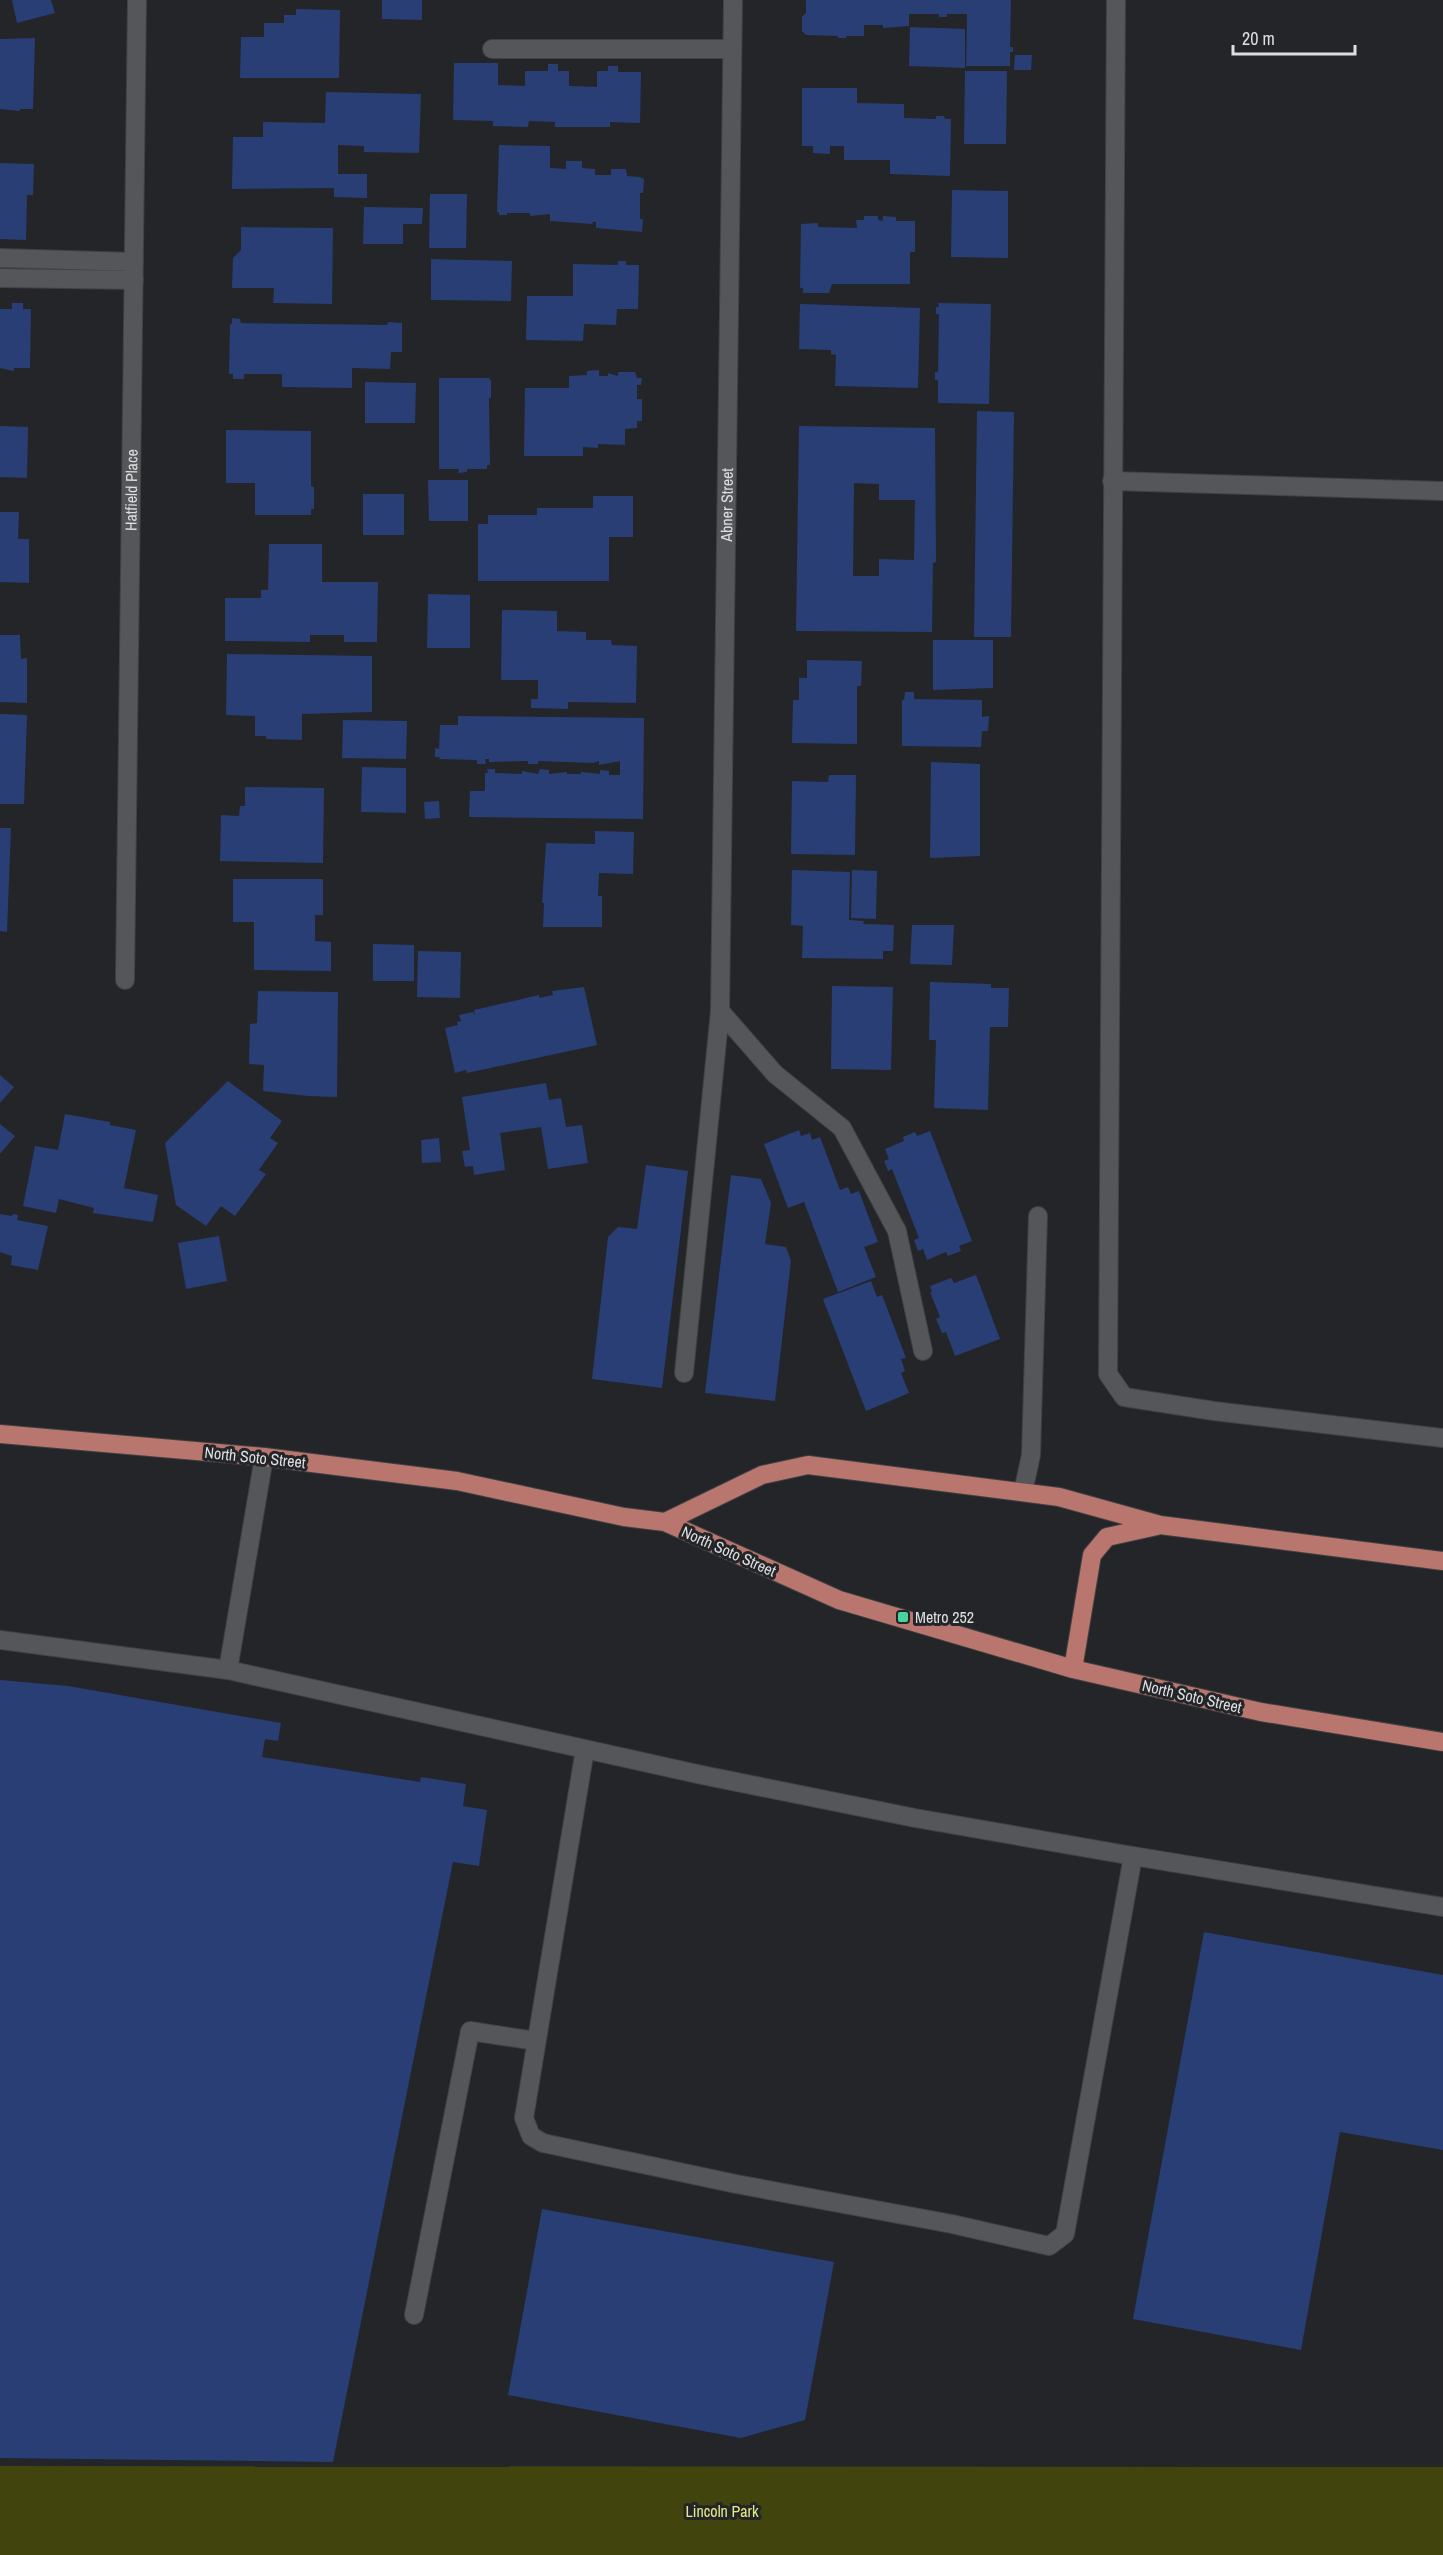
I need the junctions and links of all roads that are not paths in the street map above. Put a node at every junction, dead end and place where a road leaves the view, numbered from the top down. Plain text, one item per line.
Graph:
1 (137, 0) edge
2 (733, 0) edge
3 (1116, 0) edge
4 (492, 49) dead end
5 (732, 50) junction
6 (0, 258) edge
7 (134, 271) junction
8 (0, 278) edge
9 (1112, 481) junction
10 (1443, 491) edge
11 (125, 980) dead end
12 (720, 1011) junction
13 (1038, 1216) dead end
14 (923, 1351) dead end
15 (684, 1373) dead end
16 (0, 1434) edge
17 (1443, 1438) edge
18 (264, 1457) junction
19 (1023, 1492) junction
20 (665, 1522) junction
21 (1160, 1525) junction
22 (1443, 1561) edge
23 (0, 1640) edge
24 (1073, 1669) junction
25 (228, 1670) junction
26 (1443, 1742) edge
27 (585, 1749) junction
28 (1133, 1856) junction
29 (1443, 1907) edge
30 (536, 2041) junction
31 (414, 2315) dead end

1 - 7 street, Hatfield Place
2 - 5 street, Abner Street
3 - 9 street
4 - 5 street
5 - 12 street, Abner Street
6 - 7 street
7 - 8 street
7 - 11 street, Hatfield Place
9 - 10 street
9 - 17 street
12 - 14 street
12 - 15 street, Abner Street
13 - 19 street
16 - 18 main road, North Soto Street
18 - 20 main road, North Soto Street
18 - 25 street
19 - 20 main road
19 - 21 main road
20 - 24 main road, North Soto Street
21 - 22 main road
21 - 24 main road
23 - 25 street
24 - 26 main road, North Soto Street
25 - 27 street
27 - 28 street
27 - 30 street
28 - 29 street
28 - 30 street
30 - 31 street

